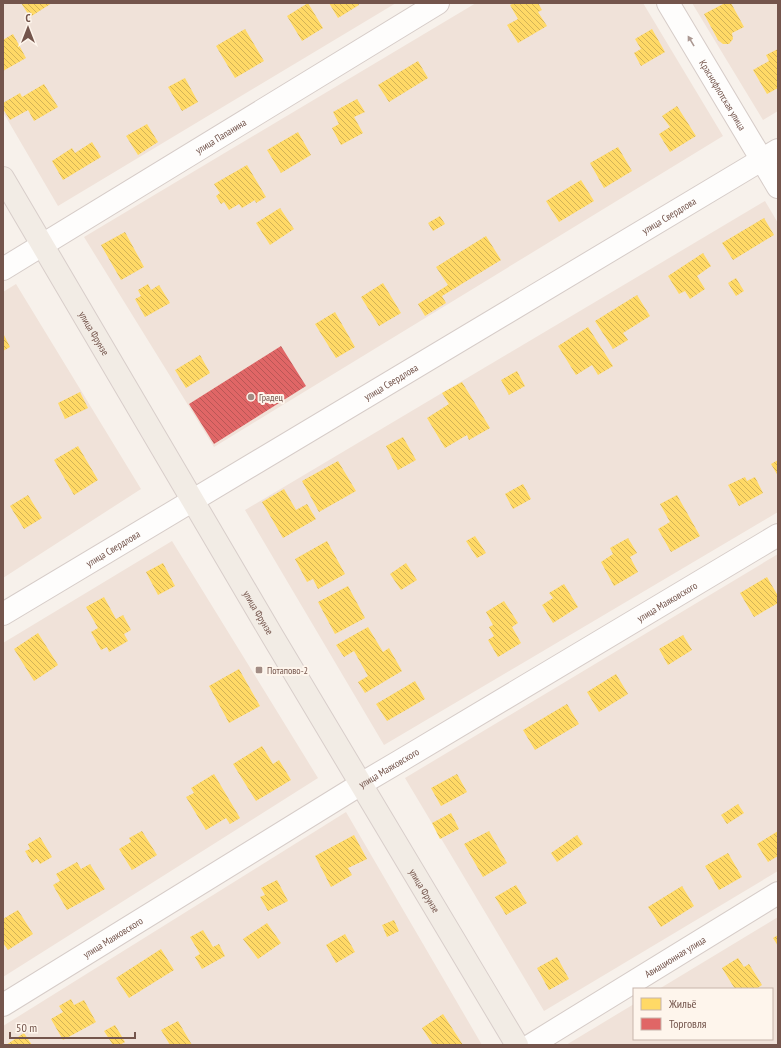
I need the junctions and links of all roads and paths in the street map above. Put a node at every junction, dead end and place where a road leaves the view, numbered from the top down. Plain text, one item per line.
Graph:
1 (438, 3) edge
2 (668, 3) edge
3 (770, 154) edge
4 (3, 178) edge
5 (778, 187) edge
6 (42, 245) junction
7 (3, 269) edge
8 (193, 500) junction
9 (778, 535) edge
10 (3, 614) edge
11 (361, 784) junction
12 (778, 893) edge
13 (3, 1005) edge
14 (517, 1045) edge
15 (531, 1045) edge

1 - 6 street, улица Папанина
3 -> 2 street, Краснофлотская улица
3 - 5 street, Краснофлотская улица
3 - 8 street, улица Свердлова
4 - 6 main road, улица Фрунзе
6 - 7 street, улица Папанина
6 - 8 main road, улица Фрунзе
8 - 10 street, улица Свердлова
8 - 11 main road, улица Фрунзе
9 - 11 street, улица Маяковского
11 - 13 street, улица Маяковского
11 - 14 main road, улица Фрунзе
12 - 15 street, Авиационная улица

